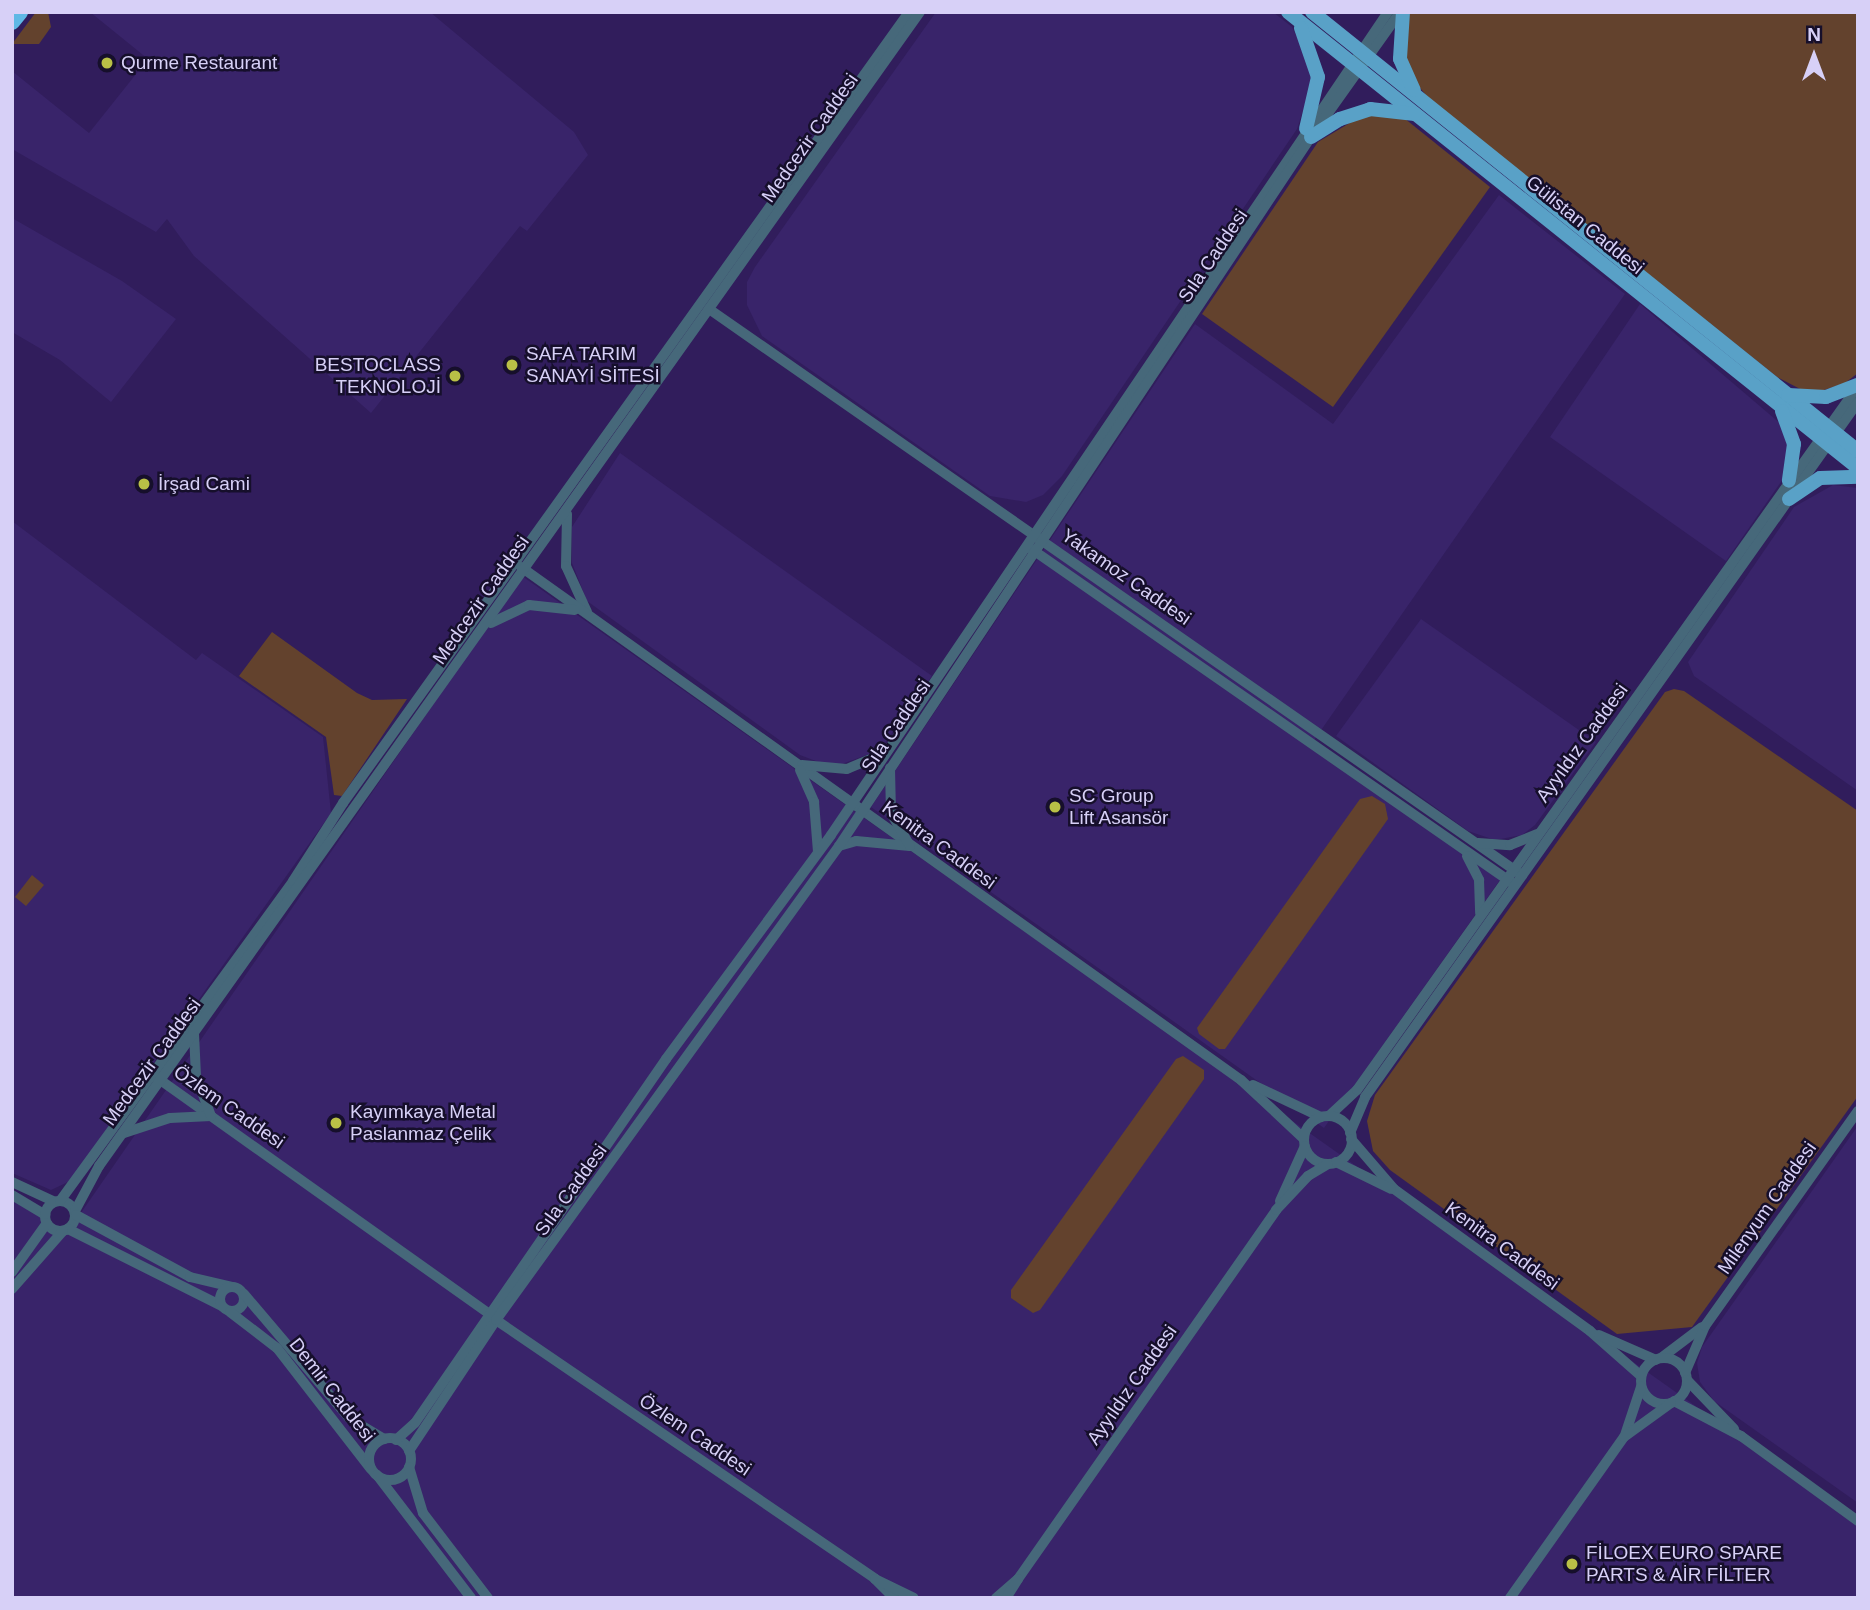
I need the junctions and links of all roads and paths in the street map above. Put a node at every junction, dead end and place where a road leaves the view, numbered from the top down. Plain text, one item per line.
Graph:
1 (20, 12) edge
2 (909, 12) edge
3 (920, 12) edge
4 (1312, 12) edge
5 (1388, 12) edge
6 (1401, 12) edge
7 (1292, 15) edge
8 (12, 22) edge
9 (1360, 60) junction
10 (1421, 108) junction
11 (1308, 133) junction
12 (709, 309) junction
13 (1858, 386) edge
14 (1781, 399) junction
15 (1858, 402) edge
16 (1828, 435) junction
17 (1858, 451) edge
18 (1858, 468) edge
19 (1858, 477) edge
20 (1789, 481) junction
21 (1789, 499) junction
22 (568, 508) junction
23 (1032, 533) junction
24 (1042, 541) junction
25 (1025, 544) junction
26 (1035, 552) junction
27 (520, 567) junction
28 (590, 617) junction
29 (483, 629) junction
30 (888, 758) junction
31 (795, 763) junction
32 (852, 804) junction
33 (862, 811) junction
34 (1539, 833) junction
35 (1469, 840) junction
36 (1458, 845) junction
37 (839, 846) junction
38 (909, 846) junction
39 (818, 852) junction
40 (1514, 877) junction
41 (1478, 918) junction
42 (194, 1033) junction
43 (157, 1078) junction
44 (1241, 1080) junction
45 (1857, 1115) edge
46 (211, 1116) junction
47 (1325, 1117) junction
48 (122, 1134) junction
49 (1351, 1136) junction
50 (1304, 1143) junction
51 (1332, 1163) junction
52 (12, 1182) edge
53 (1394, 1189) junction
54 (12, 1195) edge
55 (58, 1201) junction
56 (1276, 1210) junction
57 (75, 1213) junction
58 (46, 1219) junction
59 (65, 1230) junction
60 (12, 1272) edge
61 (232, 1287) junction
62 (12, 1289) edge
63 (244, 1294) junction
64 (226, 1309) junction
65 (493, 1317) junction
66 (1705, 1326) junction
67 (1590, 1331) junction
68 (1658, 1359) junction
69 (1686, 1377) junction
70 (1641, 1382) junction
71 (1672, 1402) junction
72 (1741, 1436) junction
73 (1624, 1437) junction
74 (384, 1439) junction
75 (396, 1440) junction
76 (409, 1451) junction
77 (409, 1467) junction
78 (374, 1472) junction
79 (1858, 1521) edge
80 (875, 1579) junction
81 (1017, 1579) junction
82 (471, 1598) edge
83 (488, 1598) edge
84 (894, 1598) edge
85 (914, 1598) edge
86 (996, 1598) edge
87 (1006, 1598) edge
88 (1510, 1598) edge

1 - 8 highway
2 - 27 street, Medcezir Caddesi
3 - 12 street, Medcezir Caddesi
4 - 9 main road, Gülistan Caddesi
5 - 9 street
6 - 9 street
6 - 10 main road
7 - 9 main road, Gülistan Caddesi
7 - 11 main road
9 - 10 main road, Gülistan Caddesi
9 - 11 street
10 - 11 main road
10 - 14 main road, Gülistan Caddesi
11 - 23 street
11 - 24 street, Sıla Caddesi
12 - 22 street, Medcezir Caddesi
12 - 23 street, Yakamoz Caddesi
13 - 14 main road
13 - 16 street, Ayyıldız Caddesi
14 - 16 main road, Gülistan Caddesi
14 - 20 main road
15 - 16 street, Ayyıldız Caddesi
16 - 17 main road, Gülistan Caddesi
16 - 18 main road, Gülistan Caddesi
16 - 20 street, Ayyıldız Caddesi
16 - 21 street, Ayyıldız Caddesi
19 - 21 main road
20 - 34 street, Ayyıldız Caddesi
21 - 40 street, Ayyıldız Caddesi
22 - 27 street, Medcezir Caddesi
22 - 28 street
23 - 24 street, Yakamoz Caddesi
23 - 25 street
24 - 26 street, Sıla Caddesi
24 - 35 street, Yakamoz Caddesi
25 - 26 street, Yakamoz Caddesi
25 - 30 street
26 - 30 street, Sıla Caddesi
26 - 36 street, Yakamoz Caddesi
27 - 28 street, Kenitra Caddesi
27 - 29 street, Medcezir Caddesi
27 - 43 street, Medcezir Caddesi
28 - 29 street
28 - 31 street, Kenitra Caddesi
29 - 42 street, Medcezir Caddesi
30 - 31 street
30 - 32 street
30 - 33 street, Sıla Caddesi
30 - 38 street
31 - 32 street, Kenitra Caddesi
31 - 39 street
32 - 33 street, Kenitra Caddesi
32 - 39 street
33 - 37 street, Sıla Caddesi
33 - 38 street, Kenitra Caddesi
34 - 35 street
34 - 40 street, Ayyıldız Caddesi
35 - 40 street, Yakamoz Caddesi
36 - 40 street, Yakamoz Caddesi
36 - 41 street
37 - 38 street
37 - 65 street, Sıla Caddesi
38 - 44 street, Kenitra Caddesi
39 - 65 street
40 - 41 street, Ayyıldız Caddesi
40 - 49 street, Ayyıldız Caddesi
41 - 47 street, Ayyıldız Caddesi
42 - 43 street, Medcezir Caddesi
42 - 46 street
43 - 46 street, Özlem Caddesi
43 - 48 street, Medcezir Caddesi
43 - 55 street, Medcezir Caddesi
44 - 47 street
44 - 50 street
45 - 66 street, Milenyum Caddesi
46 - 48 street
46 - 65 street, Özlem Caddesi
47 - 49 street
47 - 50 street
48 - 57 street, Medcezir Caddesi
49 - 51 street
49 - 53 street
50 - 51 street
50 - 56 street, Ayyıldız Caddesi
51 - 53 street
51 - 56 street, Ayyıldız Caddesi
52 - 55 street, Demir Caddesi
53 - 67 street, Kenitra Caddesi
54 - 58 street, Demir Caddesi
55 - 57 street, Demir Caddesi
55 - 58 street, Medcezir Caddesi
56 - 81 street, Ayyıldız Caddesi
57 - 59 street, Medcezir Caddesi
57 - 61 street, Demir Caddesi
58 - 59 street, Demir Caddesi
58 - 60 street
59 - 62 street
59 - 64 street, Demir Caddesi
61 - 63 street, Demir Caddesi
61 - 64 street
63 - 64 street
63 - 74 street, Demir Caddesi
64 - 78 street, Demir Caddesi
65 - 75 street
65 - 76 street, Sıla Caddesi
65 - 80 street, Özlem Caddesi
66 - 68 street
66 - 69 street
67 - 68 street
67 - 70 street
68 - 69 street
68 - 70 street
69 - 71 street
69 - 72 street
70 - 71 street
70 - 73 street
71 - 72 street
71 - 73 street
72 - 79 street
73 - 88 street
74 - 75 street
74 - 78 street
75 - 76 street
76 - 77 street
77 - 78 street
77 - 83 street
78 - 82 street, Demir Caddesi
80 - 84 street, Özlem Caddesi
80 - 85 street, Özlem Caddesi
81 - 86 street, Ayyıldız Caddesi
81 - 87 street, Ayyıldız Caddesi

